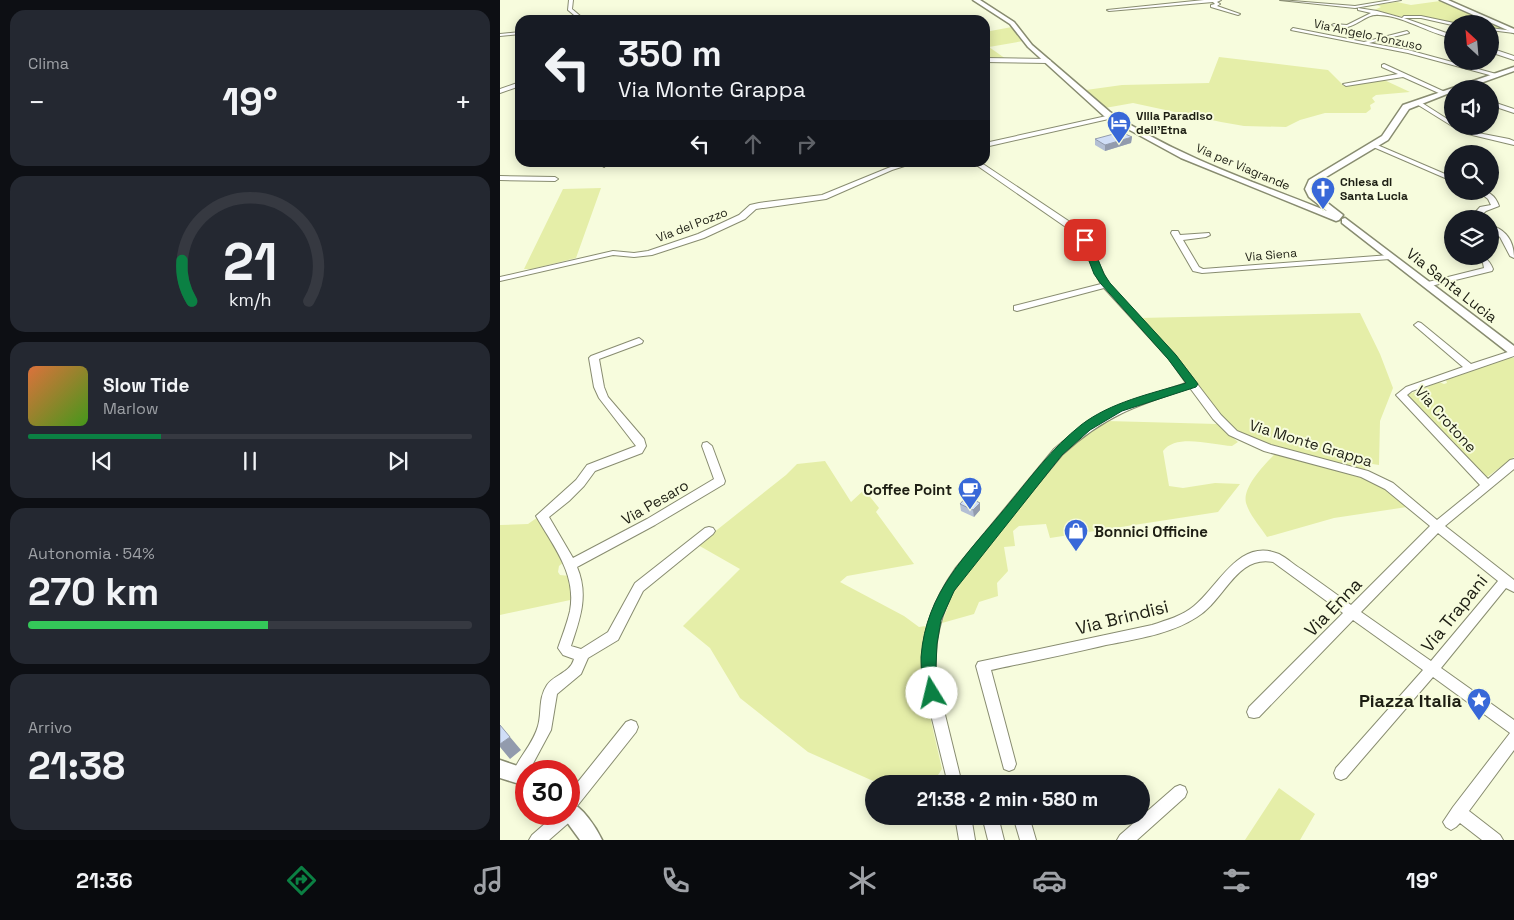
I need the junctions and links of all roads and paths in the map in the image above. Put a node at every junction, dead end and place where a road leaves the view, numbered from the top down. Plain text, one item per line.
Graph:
1 (572, 0) edge
2 (974, 0) edge
3 (1282, 0) edge
4 (1399, 0) edge
5 (1443, 0) edge
6 (1216, 1) edge
7 (1355, 7) junction
8 (1109, 10) dead end
9 (1377, 12) junction
10 (1238, 14) dead end
11 (577, 15) edge
12 (1396, 17) junction
13 (1444, 22) edge
14 (1334, 25) dead end
15 (1294, 29) dead end
16 (1499, 30) edge
17 (1341, 31) dead end
18 (1514, 31) edge
19 (1407, 32) dead end
20 (515, 33) edge
21 (500, 34) edge
22 (1444, 34) edge
23 (1323, 35) junction
24 (1363, 43) junction
25 (1499, 53) edge
26 (1514, 58) edge
27 (990, 60) edge
28 (1048, 61) junction
29 (1444, 62) edge
30 (1384, 66) dead end
31 (1514, 69) edge
32 (1477, 70) edge
33 (1405, 75) junction
34 (1497, 75) junction
35 (1482, 80) edge
36 (1346, 84) dead end
37 (515, 86) edge
38 (500, 91) edge
39 (1443, 93) joint
40 (1417, 102) junction
41 (1499, 106) edge
42 (1514, 111) edge
43 (1111, 117) junction
44 (1444, 119) edge
45 (1483, 135) edge
46 (1514, 143) edge
47 (990, 144) edge
48 (1373, 145) junction
49 (897, 167) edge
50 (982, 167) edge
51 (1444, 176) edge
52 (500, 178) edge
53 (555, 179) dead end
54 (1493, 200) edge
55 (1482, 210) edge
56 (1338, 219) junction
57 (1499, 232) edge
58 (1206, 235) dead end
59 (1514, 256) edge
60 (1390, 257) junction
61 (1487, 265) edge
62 (511, 277) junction
63 (500, 279) edge
64 (500, 283) edge
65 (1106, 284) junction
66 (1427, 285) junction
67 (1018, 308) dead end
68 (1418, 325) dead end
69 (639, 341) dead end
70 (1514, 353) edge
71 (1470, 368) junction
72 (1192, 384) junction
73 (707, 446) dead end
74 (1514, 463) edge
75 (1488, 485) junction
76 (1437, 526) junction
77 (709, 531) dead end
78 (571, 565) junction
79 (1509, 584) edge
80 (1352, 612) junction
81 (582, 655) junction
82 (1432, 670) junction
83 (1254, 712) dead end
84 (630, 727) dead end
85 (1514, 728) edge
86 (1514, 738) edge
87 (530, 760) edge
88 (1009, 764) dead end
89 (500, 769) edge
90 (515, 773) edge
91 (1341, 773) dead end
92 (953, 775) edge
93 (1180, 792) dead end
94 (580, 796) edge
95 (553, 825) edge
96 (580, 825) edge
97 (964, 825) edge
98 (992, 825) edge
99 (1024, 825) edge
100 (536, 840) edge
101 (592, 840) edge
102 (967, 840) edge
103 (996, 840) edge
104 (1028, 840) edge
105 (1125, 840) edge
106 (1495, 840) edge

1 - 11 street
2 - 28 main road, Via per Viagrande
3 - 7 street
4 - 7 street
5 - 18 main road
6 - 8 street
6 - 10 street
7 - 9 street
9 - 12 street
9 - 14 street
12 - 13 street
12 - 22 street
15 - 23 street, Via Angelo Tonzuso
16 - 18 street
17 - 23 street
19 - 24 street
20 - 21 street
23 - 24 street, Via Angelo Tonzuso
24 - 29 street, Via Angelo Tonzuso
25 - 26 street
27 - 28 street
28 - 43 main road, Via per Viagrande
30 - 33 street
31 - 34 main road
32 - 34 street, Via Angelo Tonzuso
33 - 36 street
33 - 39 street
34 - 35 main road
37 - 38 street
39 - 40 main road
40 - 44 street
40 - 48 main road
41 - 42 street
43 - 47 street
43 - 56 main road, Via per Viagrande
45 - 46 street
48 - 51 street
48 - 56 main road
49 - 62 street, Via del Pozzo
50 - 65 street, Via Monte Grappa
52 - 53 street
54 - 55 street
56 - 60 main road, Via Santa Lucia
57 - 59 street
58 - 60 street, Via Siena
60 - 66 main road, Via Santa Lucia
61 - 66 street
62 - 63 street, Via del Pozzo
62 - 64 street
65 - 67 street
65 - 72 street, Via Monte Grappa
66 - 70 main road, Via Santa Lucia
68 - 71 street
69 - 78 street
70 - 71 street, Via Crotone
71 - 75 street, Via Crotone
72 - 76 street, Via Monte Grappa
72 - 92 street
73 - 78 street, Via Pesaro
74 - 75 street, Via Enna
75 - 76 street, Via Enna
76 - 79 street, Via Monte Grappa
76 - 80 street, Via Enna
77 - 81 street
78 - 81 street
79 - 82 street, Via Trapani
80 - 82 street, Via Brindisi
80 - 83 street, Via Enna
80 - 88 street, Via Brindisi
81 - 87 street
82 - 85 street, Via Brindisi
82 - 91 street, Via Trapani
84 - 94 street
86 - 106 street
89 - 90 main road
93 - 105 street
95 - 100 street
96 - 101 main road
97 - 102 street
98 - 103 street
99 - 104 street

